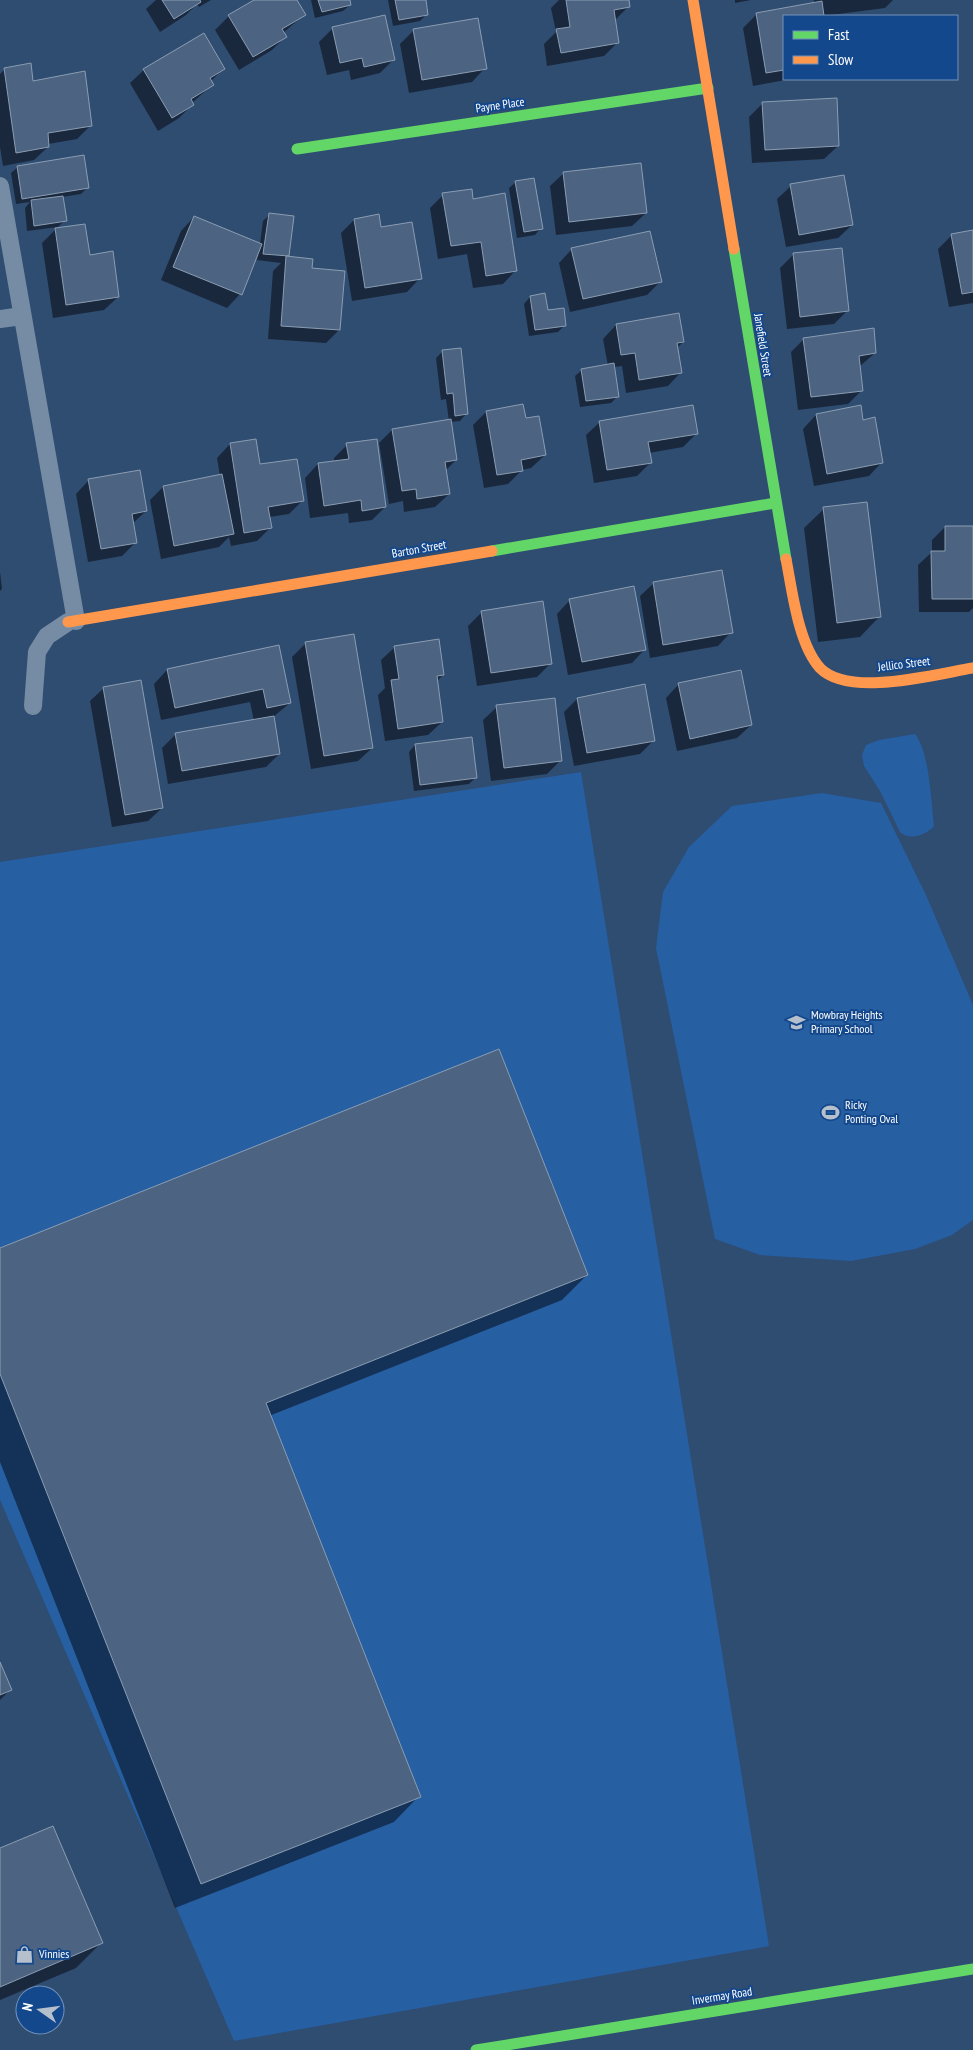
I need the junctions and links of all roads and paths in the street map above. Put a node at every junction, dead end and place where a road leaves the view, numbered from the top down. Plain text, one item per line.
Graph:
1 (693, 0) edge
2 (708, 88) junction
3 (297, 149) dead end
4 (0, 186) edge
5 (22, 316) junction
6 (0, 319) edge
7 (775, 503) junction
8 (72, 621) junction
9 (973, 668) edge
10 (839, 679) joint
11 (34, 706) dead end
12 (973, 1969) edge
13 (476, 2050) edge

1 - 2 street, Janefield Street
2 - 3 street, Payne Place
2 - 7 street, Janefield Street
4 - 5 lane
5 - 6 lane
5 - 8 lane
7 - 8 street, Barton Street
7 - 10 street, Janefield Street
8 - 11 lane
9 - 10 street, Jellico Street
12 - 13 street, Invermay Road

